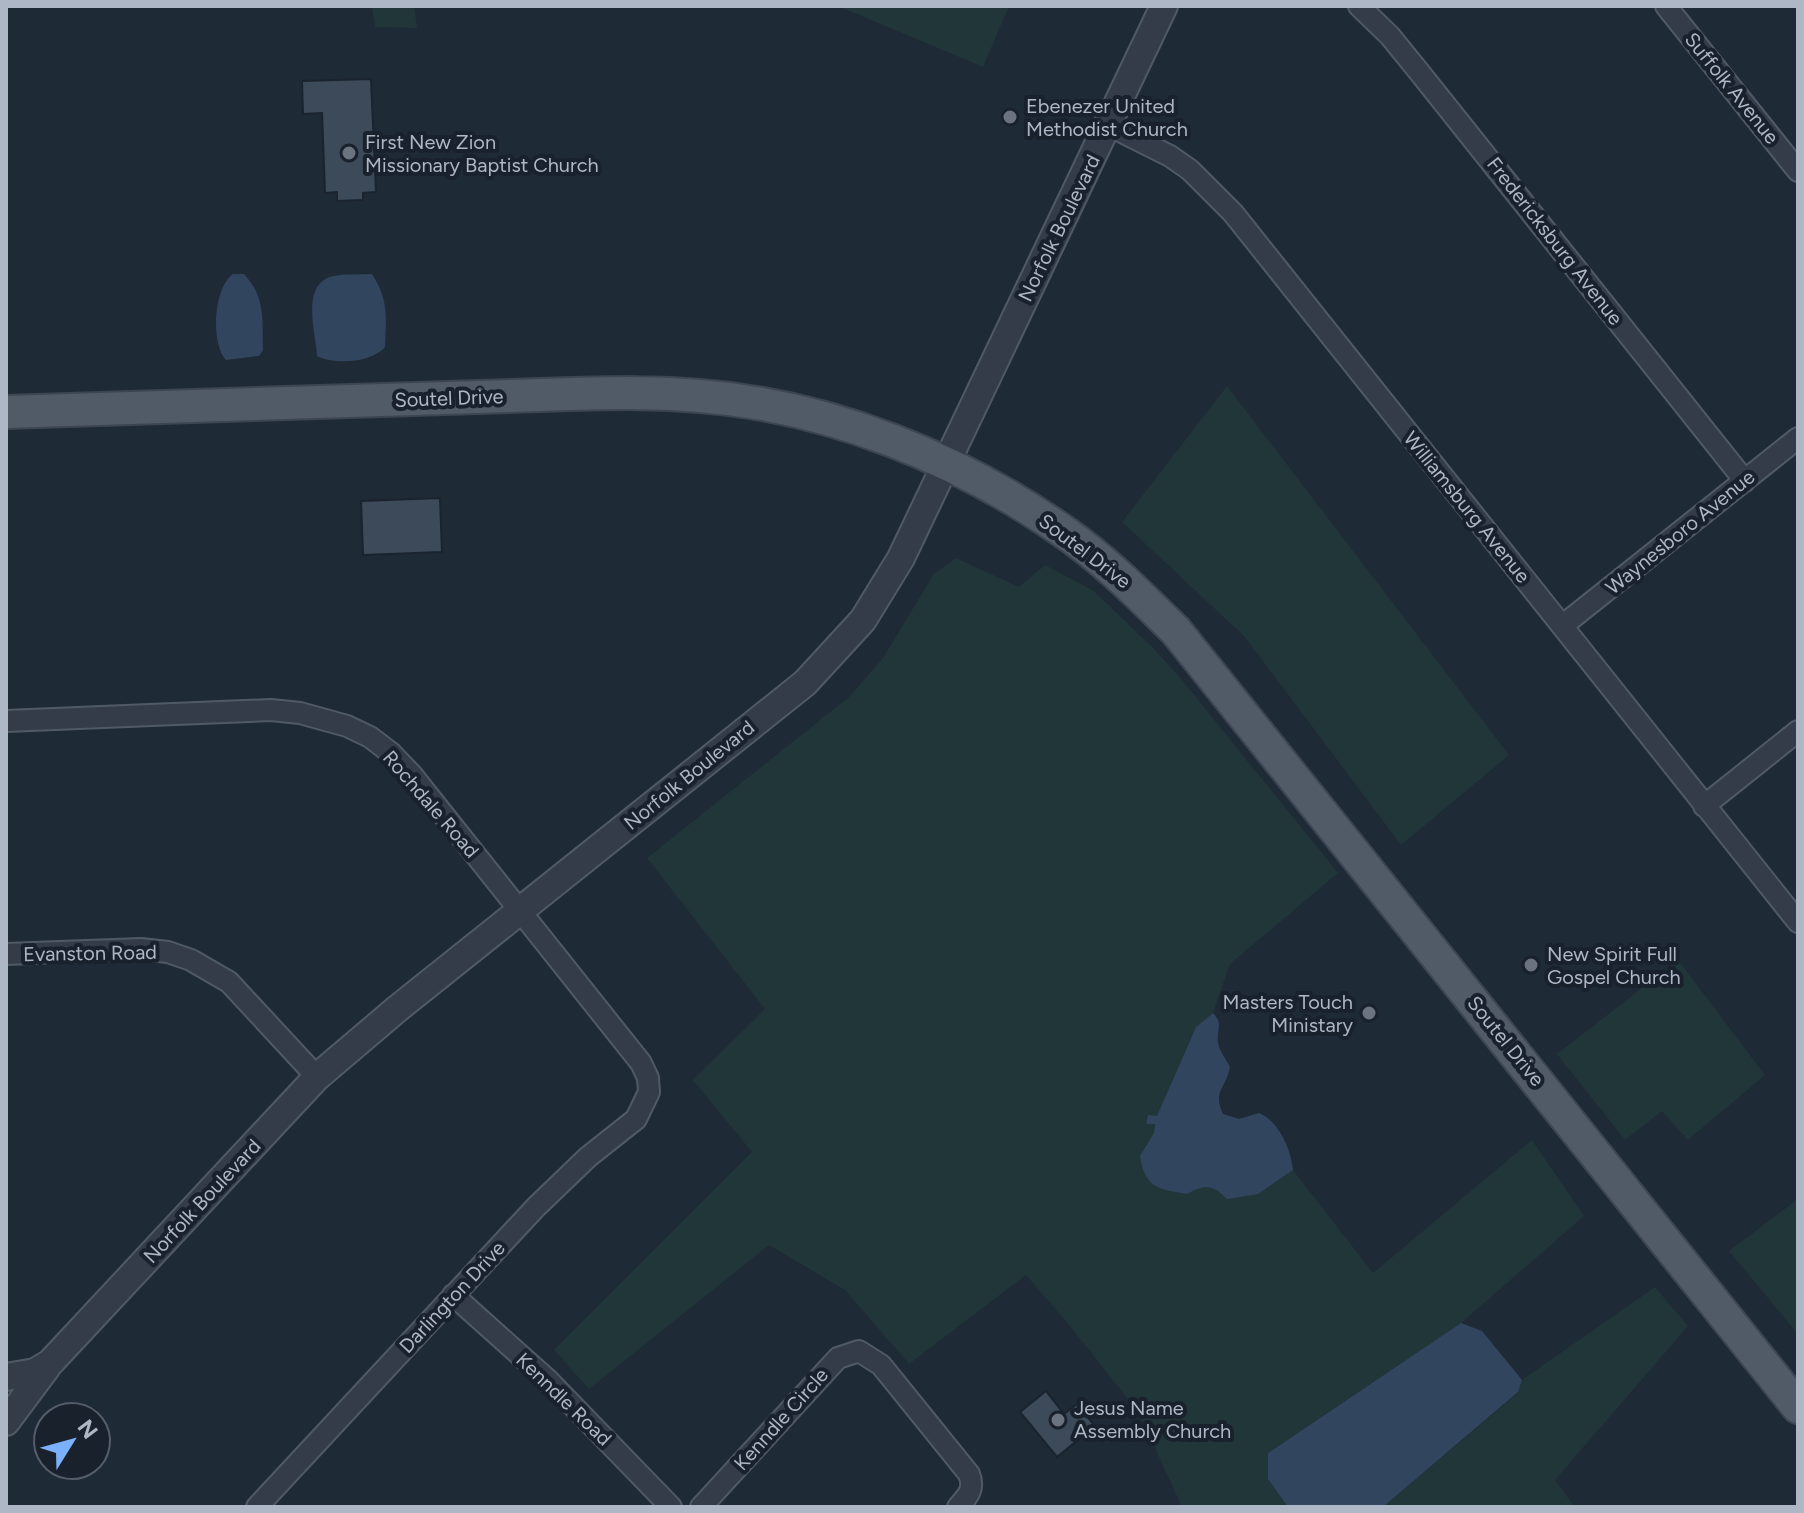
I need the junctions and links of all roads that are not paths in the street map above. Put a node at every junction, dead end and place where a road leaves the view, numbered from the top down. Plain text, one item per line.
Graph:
1 (1164, 6) edge
2 (1359, 6) edge
3 (1666, 6) edge
4 (1108, 125) junction
5 (1798, 171) edge
6 (6, 412) edge
7 (1798, 438) edge
8 (946, 465) junction
9 (1745, 481) junction
10 (1562, 626) junction
11 (6, 721) edge
12 (1798, 731) edge
13 (1704, 806) junction
14 (520, 911) junction
15 (1798, 922) edge
16 (6, 954) edge
17 (317, 1077) junction
18 (649, 1092) joint
19 (453, 1295) junction
20 (50, 1363) junction
21 (6, 1377) edge
22 (1798, 1407) edge
23 (6, 1422) edge
24 (257, 1507) edge
25 (671, 1507) edge
26 (701, 1507) edge
27 (958, 1507) edge

1 - 4 street, Norfolk Boulevard
2 - 9 street, Fredericksburg Avenue
3 - 5 street, Suffolk Avenue
4 - 8 street, Norfolk Boulevard
4 - 10 street, Williamsburg Avenue
6 - 8 main road, Soutel Drive
7 - 9 street, Waynesboro Avenue
8 - 14 street, Norfolk Boulevard
8 - 22 main road, Soutel Drive
9 - 10 street, Waynesboro Avenue
10 - 13 street, Williamsburg Avenue
11 - 14 street, Rochdale Road
12 - 13 street
13 - 15 street, Williamsburg Avenue
14 - 17 street, Norfolk Boulevard
14 - 18 street, Rochdale Road
16 - 17 street, Evanston Road
17 - 20 street, Norfolk Boulevard
18 - 19 street, Darlington Drive
19 - 24 street, Darlington Drive
19 - 25 street, Kenndle Road
20 - 21 street, Norfolk Boulevard
20 - 23 street
26 - 27 street, Kenndle Circle

